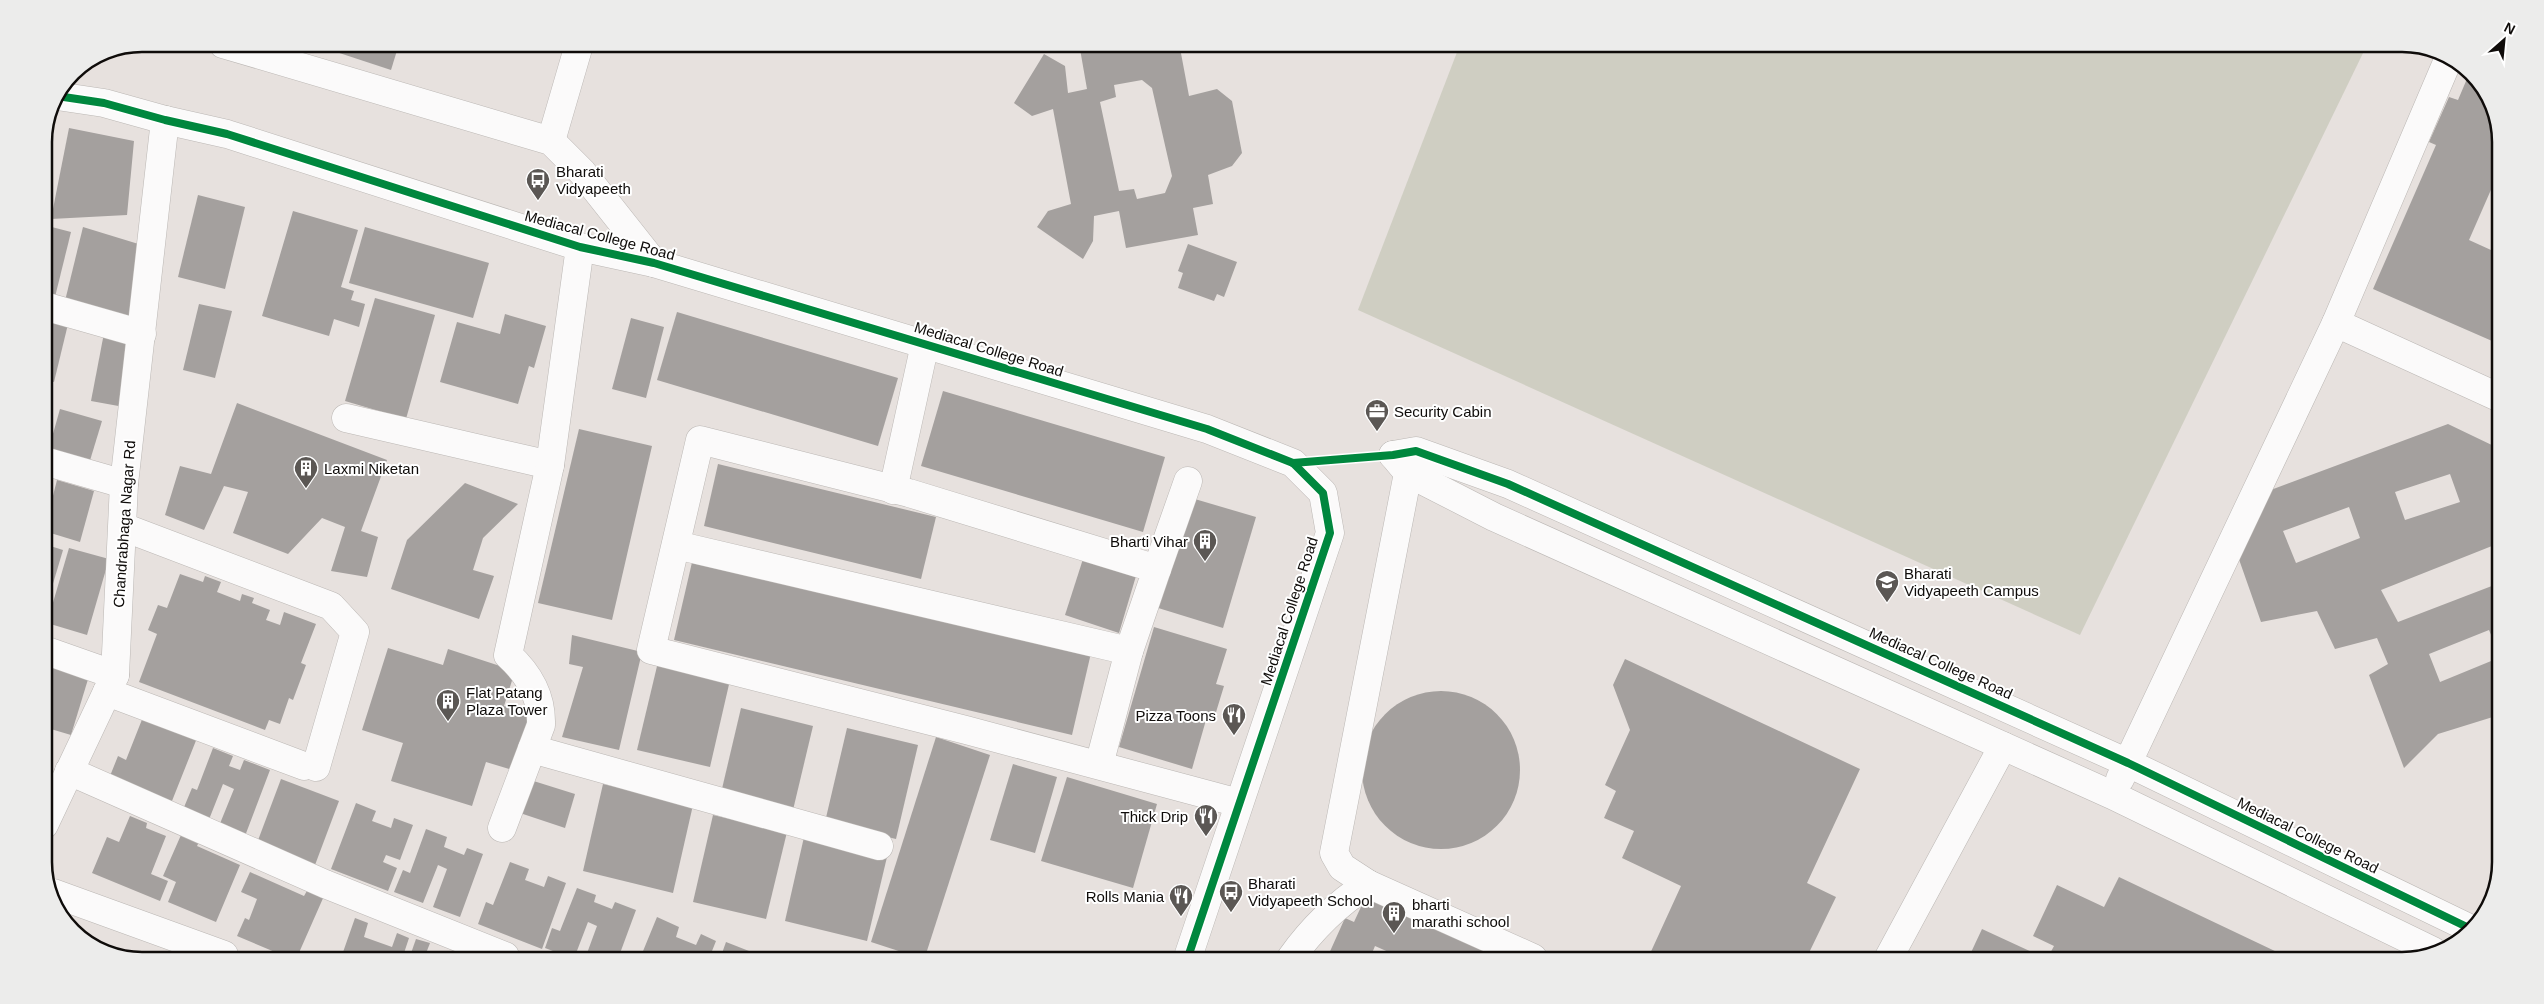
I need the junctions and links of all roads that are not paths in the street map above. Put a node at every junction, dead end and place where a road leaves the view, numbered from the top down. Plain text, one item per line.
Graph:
1 (253, 53) edge
2 (577, 53) edge
3 (2446, 65) edge
4 (65, 97) edge
5 (165, 120) junction
6 (551, 141) junction
7 (580, 247) junction
8 (654, 263) junction
9 (52, 308) edge
10 (2336, 323) junction
11 (142, 334) junction
12 (935, 347) junction
13 (2491, 393) edge
14 (346, 418) dead end
15 (1405, 460) junction
16 (52, 463) edge
17 (550, 464) junction
18 (1188, 481) dead end
19 (124, 484) junction
20 (901, 492) junction
21 (123, 526) junction
22 (676, 545) junction
23 (1157, 569) junction
24 (1129, 651) junction
25 (53, 654) edge
26 (111, 684) junction
27 (2003, 746) junction
28 (532, 749) junction
29 (2128, 763) junction
30 (1099, 765) junction
31 (69, 771) junction
32 (2112, 795) junction
33 (1239, 803) junction
34 (53, 804) edge
35 (502, 828) dead end
36 (879, 846) dead end
37 (1368, 884) junction
38 (59, 895) edge
39 (2464, 926) edge
40 (2426, 948) edge
41 (216, 952) edge
42 (495, 952) edge
43 (1190, 952) edge
44 (1295, 952) edge
45 (1520, 952) edge
46 (1892, 952) edge

1 - 6 street
2 - 6 street
3 - 10 street
4 - 5 street, Mediacal College Road
5 - 7 street, Mediacal College Road
5 - 11 street, Chandrabhaga Nagar Rd
6 - 8 street
7 - 8 street, Mediacal College Road
7 - 17 street
8 - 12 street, Mediacal College Road
9 - 11 street
10 - 13 street
10 - 29 street
11 - 19 street, Chandrabhaga Nagar Rd
12 - 20 street
12 - 33 street, Mediacal College Road
14 - 17 street
15 - 27 street
15 - 29 street, Mediacal College Road
15 - 37 street
16 - 19 street
17 - 28 street
18 - 23 street
19 - 21 street, Chandrabhaga Nagar Rd
20 - 22 street
20 - 23 street
21 - 26 street, Chandrabhaga Nagar Rd
21 - 26 street
22 - 24 street
22 - 30 street
23 - 24 street
24 - 30 street
25 - 26 street
26 - 31 street, Chandrabhaga Nagar Rd
27 - 32 street
27 - 46 street
28 - 35 street
28 - 36 street
29 - 32 street
29 - 39 street, Mediacal College Road
30 - 33 street
31 - 34 street, Chandrabhaga Nagar Rd
31 - 42 street
32 - 40 street
33 - 43 street, Mediacal College Road
37 - 44 street
37 - 45 street
38 - 41 street

